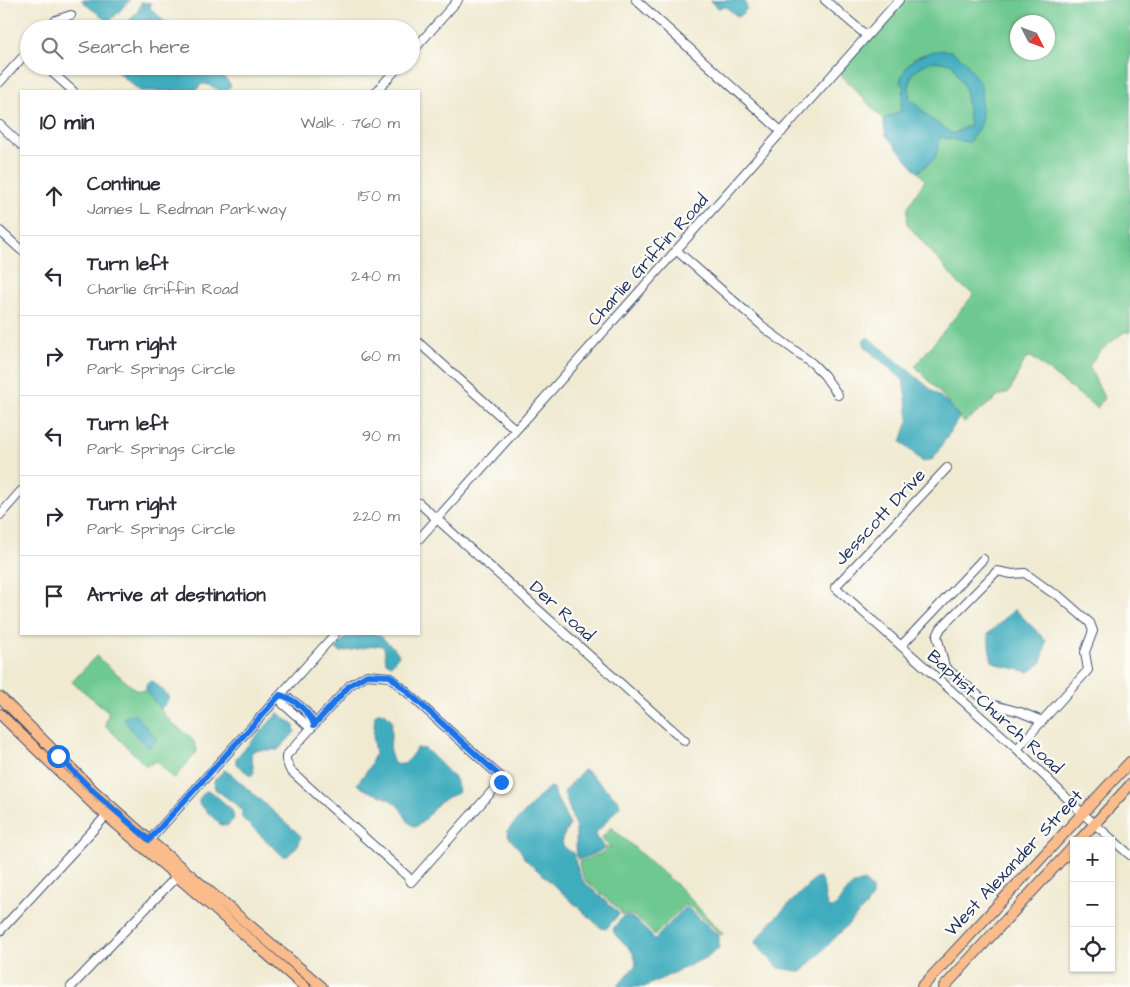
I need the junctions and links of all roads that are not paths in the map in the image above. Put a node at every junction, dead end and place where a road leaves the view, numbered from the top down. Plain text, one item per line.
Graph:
1 (458, 0) edge
2 (636, 0) edge
3 (825, 0) edge
4 (899, 0) edge
5 (71, 15) dead end
6 (56, 20) edge
7 (867, 36) junction
8 (420, 43) edge
9 (20, 60) edge
10 (55, 75) edge
11 (391, 75) edge
12 (0, 82) edge
13 (72, 90) edge
14 (378, 90) edge
15 (0, 125) edge
16 (782, 132) junction
17 (20, 144) edge
18 (0, 231) edge
19 (20, 249) edge
20 (676, 250) junction
21 (420, 344) edge
22 (838, 395) dead end
23 (516, 430) junction
24 (947, 468) dead end
25 (20, 493) edge
26 (420, 504) edge
27 (0, 515) edge
28 (437, 519) junction
29 (420, 539) edge
30 (983, 559) dead end
31 (836, 587) joint
32 (334, 635) edge
33 (900, 646) junction
34 (280, 695) junction
35 (0, 697) edge
36 (0, 714) edge
37 (1042, 722) junction
38 (314, 725) junction
39 (685, 741) dead end
40 (1017, 749) junction
41 (1130, 762) edge
42 (1130, 785) edge
43 (1082, 813) junction
44 (106, 816) junction
45 (1094, 824) junction
46 (1083, 837) edge
47 (146, 844) junction
48 (1070, 850) edge
49 (1130, 856) edge
50 (176, 877) junction
51 (1046, 877) junction
52 (1019, 880) junction
53 (0, 932) edge
54 (244, 934) junction
55 (309, 975) junction
56 (304, 986) edge
57 (923, 986) edge
58 (71, 987) edge
59 (314, 987) edge
60 (322, 987) edge
61 (944, 987) edge

1 - 8 street
2 - 16 street
3 - 7 street
4 - 7 street, Charlie Griffin Road
5 - 6 street
7 - 16 street, Charlie Griffin Road
9 - 12 street
10 - 13 street
11 - 14 street
15 - 17 street
16 - 20 street, Charlie Griffin Road
18 - 19 street
20 - 22 street
20 - 23 street, Charlie Griffin Road
21 - 23 street
23 - 28 street, Charlie Griffin Road
24 - 31 street, Jesscott Drive
25 - 27 street
26 - 28 street, Der Road
28 - 29 street, Charlie Griffin Road
28 - 39 street, Der Road
30 - 33 street
31 - 33 street, Baptist Church Road
32 - 34 street
33 - 40 street, Baptist Church Road
34 - 38 street
34 - 47 street
35 - 47 main road
36 - 44 main road
37 - 37 street
37 - 40 street
38 - 38 street
40 - 43 street, Baptist Church Road
41 - 43 main road, West Alexander Street
42 - 45 main road, West Alexander Street
43 - 45 street, Baptist Church Road
43 - 52 main road, West Alexander Street
44 - 47 main road
44 - 53 street
45 - 46 main road, West Alexander Street
45 - 49 street, Baptist Church Road
47 - 50 main road
47 - 55 main road
48 - 51 main road, West Alexander Street
50 - 54 main road
50 - 58 street
51 - 52 main road
51 - 61 main road, West Alexander Street
52 - 57 main road, West Alexander Street
54 - 55 main road
54 - 56 main road
55 - 60 main road
56 - 59 main road

